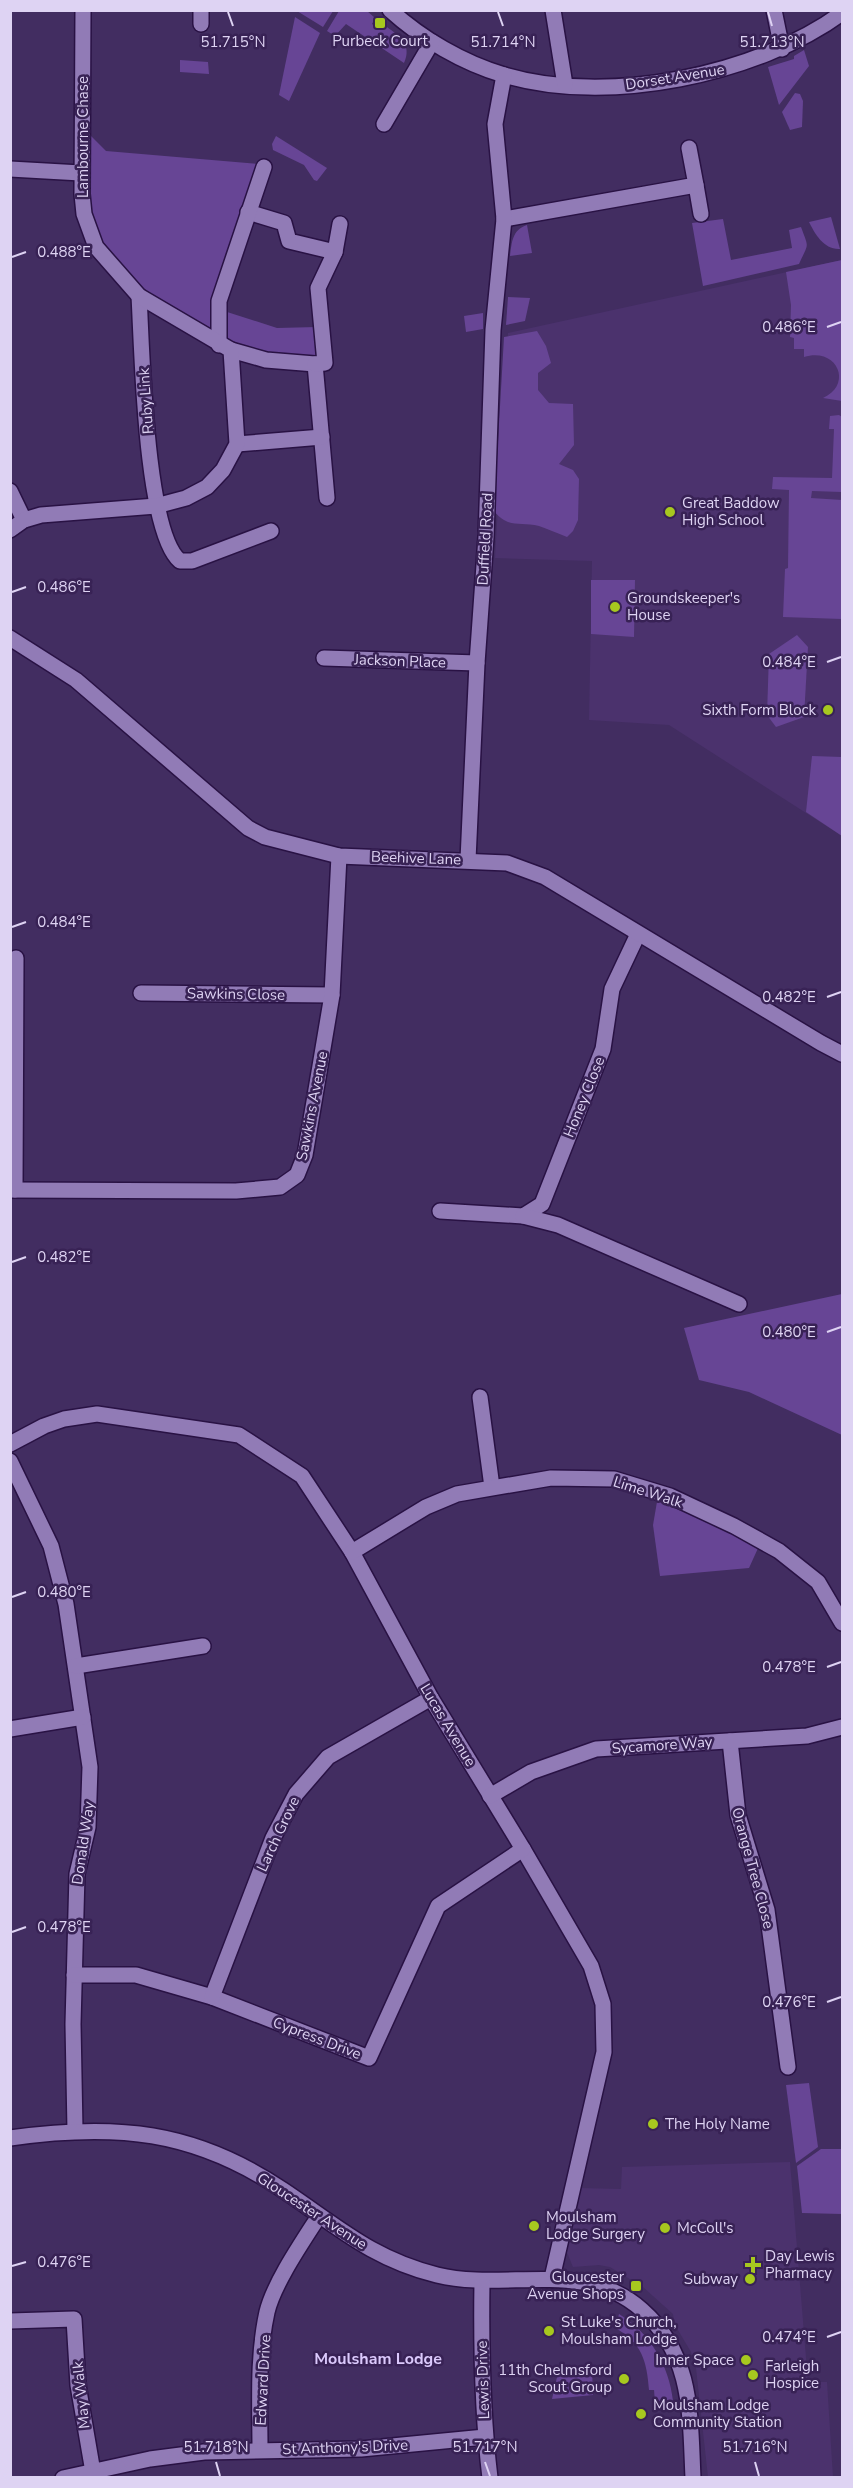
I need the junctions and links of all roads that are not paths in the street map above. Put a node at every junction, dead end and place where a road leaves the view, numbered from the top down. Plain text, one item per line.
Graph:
1 (83, 10) edge
2 (390, 10) edge
3 (553, 10) edge
4 (774, 10) edge
5 (843, 13) edge
6 (432, 42) junction
7 (782, 49) junction
8 (504, 75) junction
9 (565, 85) junction
10 (384, 124) dead end
11 (689, 148) dead end
12 (264, 167) dead end
13 (10, 170) edge
14 (81, 173) junction
15 (696, 185) junction
16 (248, 212) junction
17 (701, 214) dead end
18 (504, 219) junction
19 (340, 224) dead end
20 (335, 252) junction
21 (139, 296) junction
22 (225, 348) junction
23 (315, 364) junction
24 (322, 437) junction
25 (237, 444) junction
26 (10, 491) edge
27 (327, 498) dead end
28 (156, 506) junction
29 (24, 520) junction
30 (10, 530) edge
31 (271, 531) dead end
32 (10, 638) edge
33 (324, 658) dead end
34 (477, 663) junction
35 (339, 856) junction
36 (468, 860) junction
37 (638, 934) junction
38 (16, 958) dead end
39 (141, 993) dead end
40 (332, 996) junction
41 (843, 1054) edge
42 (13, 1190) edge
43 (440, 1211) dead end
44 (523, 1216) junction
45 (739, 1304) dead end
46 (480, 1397) dead end
47 (10, 1444) edge
48 (10, 1461) edge
49 (492, 1487) junction
50 (352, 1552) junction
51 (843, 1623) edge
52 (203, 1646) dead end
53 (76, 1666) junction
54 (431, 1698) junction
55 (83, 1717) junction
56 (843, 1727) edge
57 (10, 1729) edge
58 (730, 1741) junction
59 (490, 1796) junction
60 (523, 1849) junction
61 (74, 1975) junction
62 (212, 1997) junction
63 (788, 2067) dead end
64 (75, 2130) junction
65 (10, 2138) edge
66 (319, 2216) junction
67 (552, 2278) junction
68 (482, 2282) junction
69 (10, 2321) edge
70 (485, 2437) junction
71 (260, 2450) junction
72 (93, 2472) junction
73 (63, 2478) edge
74 (490, 2478) edge
75 (693, 2478) edge

1 - 14 street, Lambourne Chase
2 - 6 street, Dorset Avenue
3 - 9 street
4 - 7 street
5 - 7 street, Dorset Avenue
6 - 8 street, Dorset Avenue
6 - 10 street
7 - 9 street, Dorset Avenue
8 - 9 street, Dorset Avenue
8 - 18 street, Duffield Road
11 - 15 street
12 - 16 street
13 - 14 street
14 - 21 street, Lambourne Chase
15 - 17 street
15 - 18 street
16 - 20 street
16 - 22 street
18 - 34 street, Duffield Road
19 - 20 street
20 - 23 street
21 - 22 street, Lambourne Chase
21 - 28 street, Ruby Link
22 - 23 street, Lambourne Chase
22 - 25 street
23 - 24 street
24 - 25 street
24 - 27 street
25 - 28 street
26 - 29 street
28 - 29 street
28 - 31 street
29 - 30 street
32 - 35 street, Beehive Lane
33 - 34 street, Jackson Place
34 - 36 street, Duffield Road
35 - 36 street, Beehive Lane
35 - 40 street, Sawkins Avenue
36 - 37 street, Beehive Lane
37 - 41 street, Beehive Lane
37 - 44 street, Honey Close
38 - 42 street
39 - 40 street, Sawkins Close
40 - 42 street, Sawkins Avenue
43 - 44 street
44 - 45 street
46 - 49 street
47 - 50 street, Lucas Avenue
48 - 53 street, Donald Way
49 - 50 street, Lime Walk
49 - 51 street, Lime Walk
50 - 54 street, Lucas Avenue
52 - 53 street
53 - 55 street, Donald Way
54 - 59 street, Lucas Avenue
54 - 62 street, Larch Grove
55 - 57 street
55 - 61 street, Donald Way
56 - 58 street, Sycamore Way
58 - 59 street, Sycamore Way
58 - 63 street, Orange Tree Close
59 - 60 street, Lucas Avenue
60 - 62 street, Cypress Drive
60 - 67 street, Lucas Avenue
61 - 62 street, Cypress Drive
61 - 64 street, Donald Way
64 - 65 street, Gloucester Avenue
64 - 66 street, Gloucester Avenue
66 - 68 street, Gloucester Avenue
66 - 71 street, Edward Drive
67 - 68 street, Gloucester Avenue
67 - 75 street, Gloucester Avenue
68 - 70 street, Lewis Drive
69 - 72 street, May Walk
70 - 71 street, St Anthony's Drive
70 - 74 street, Lewis Drive
71 - 72 street, St Anthony's Drive
72 - 73 street, St Anthony's Drive

